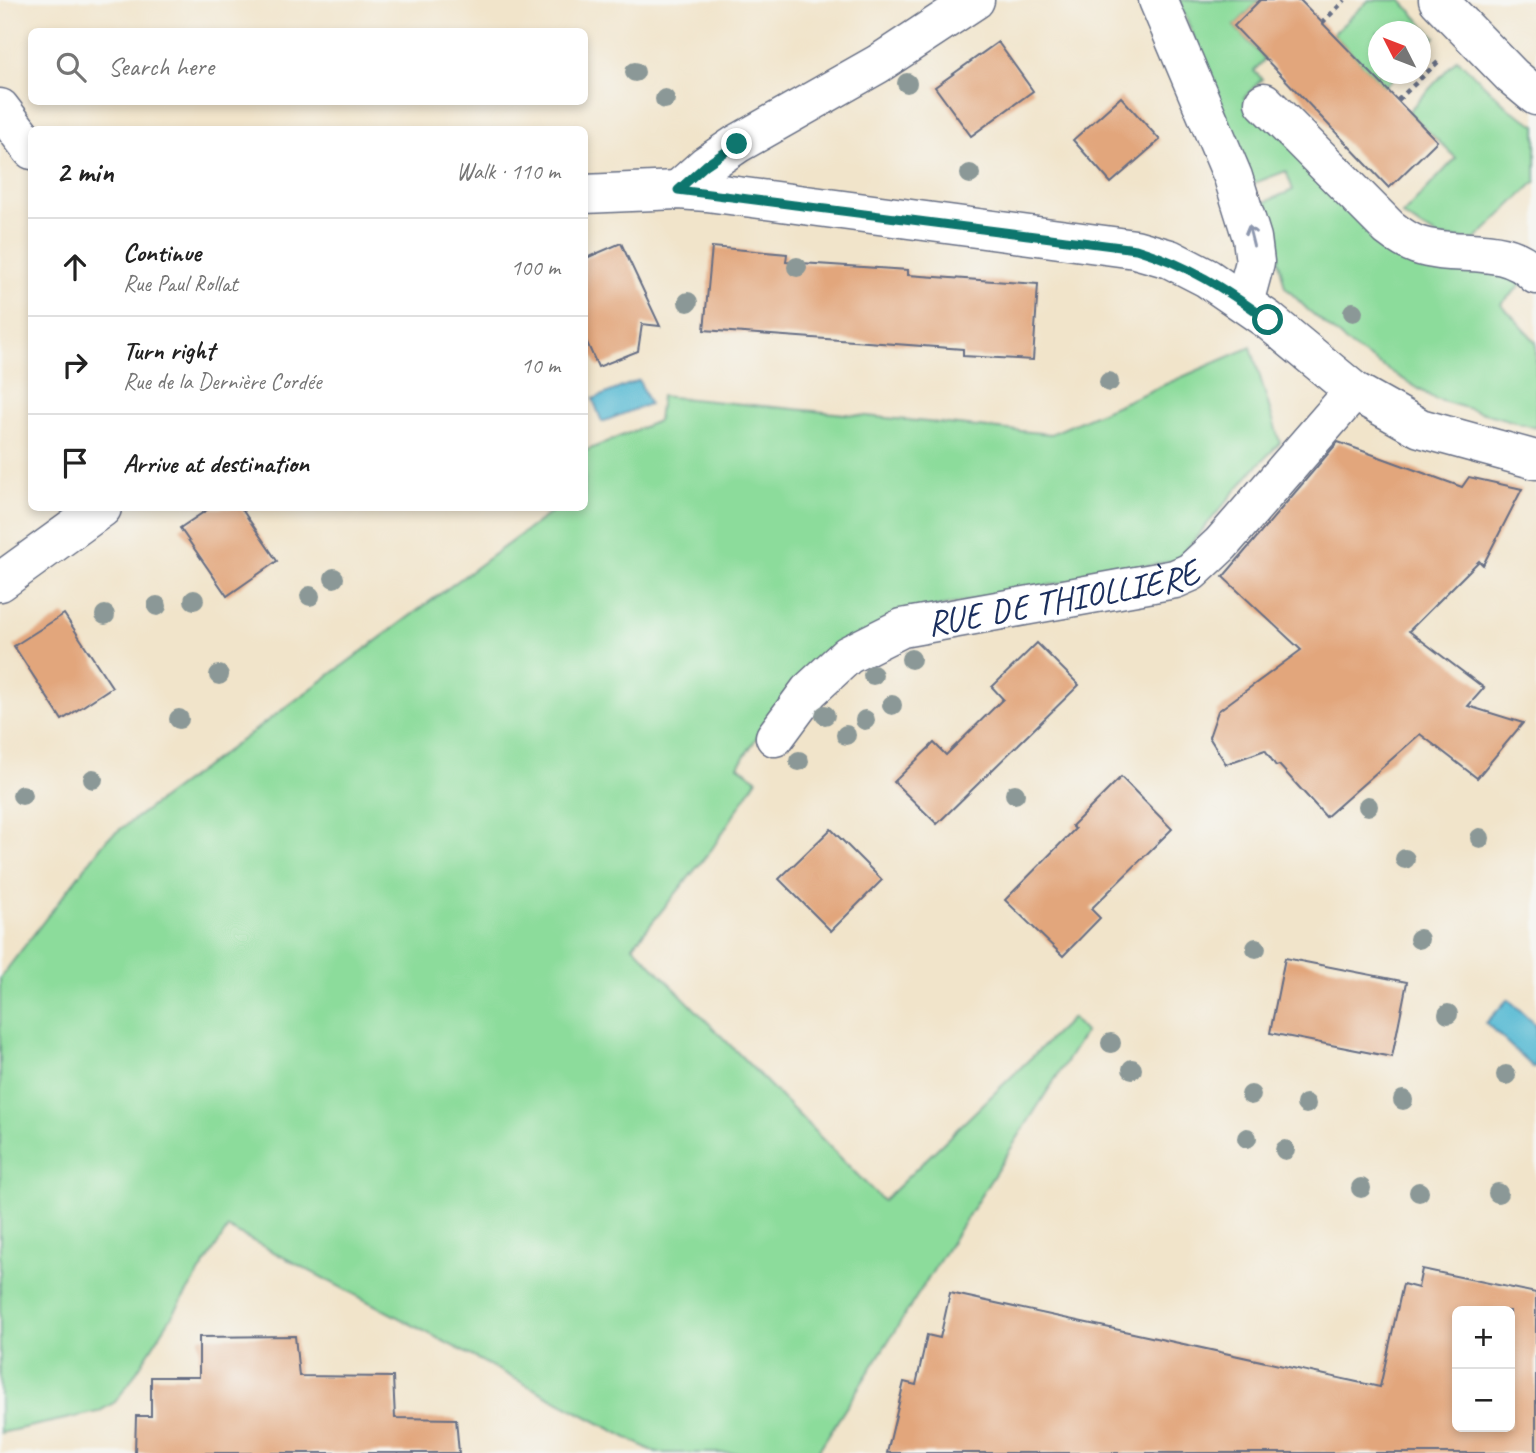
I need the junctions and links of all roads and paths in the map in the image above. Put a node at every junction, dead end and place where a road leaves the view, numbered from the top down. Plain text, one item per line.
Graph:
1 (975, 0) edge
2 (1158, 0) edge
3 (1345, 0) edge
4 (1438, 0) edge
5 (1322, 23) dead end
6 (1469, 33) junction
7 (1536, 96) edge
8 (1398, 100) dead end
9 (1264, 102) dead end
10 (0, 108) edge
11 (28, 145) edge
12 (678, 190) junction
13 (588, 195) edge
14 (1536, 275) edge
15 (1244, 303) junction
16 (1354, 391) junction
17 (1536, 460) edge
18 (98, 511) edge
19 (0, 582) edge
20 (775, 737) dead end

1 - 12 street
15 -> 2 street
3 - 5 path
4 - 6 street
6 - 7 street
6 - 8 path
9 - 14 street
10 - 11 street
12 - 13 street
12 - 15 street
15 - 16 street
16 - 17 street
16 - 20 street, RUE DE THIOLLIÈRE
18 - 19 street

